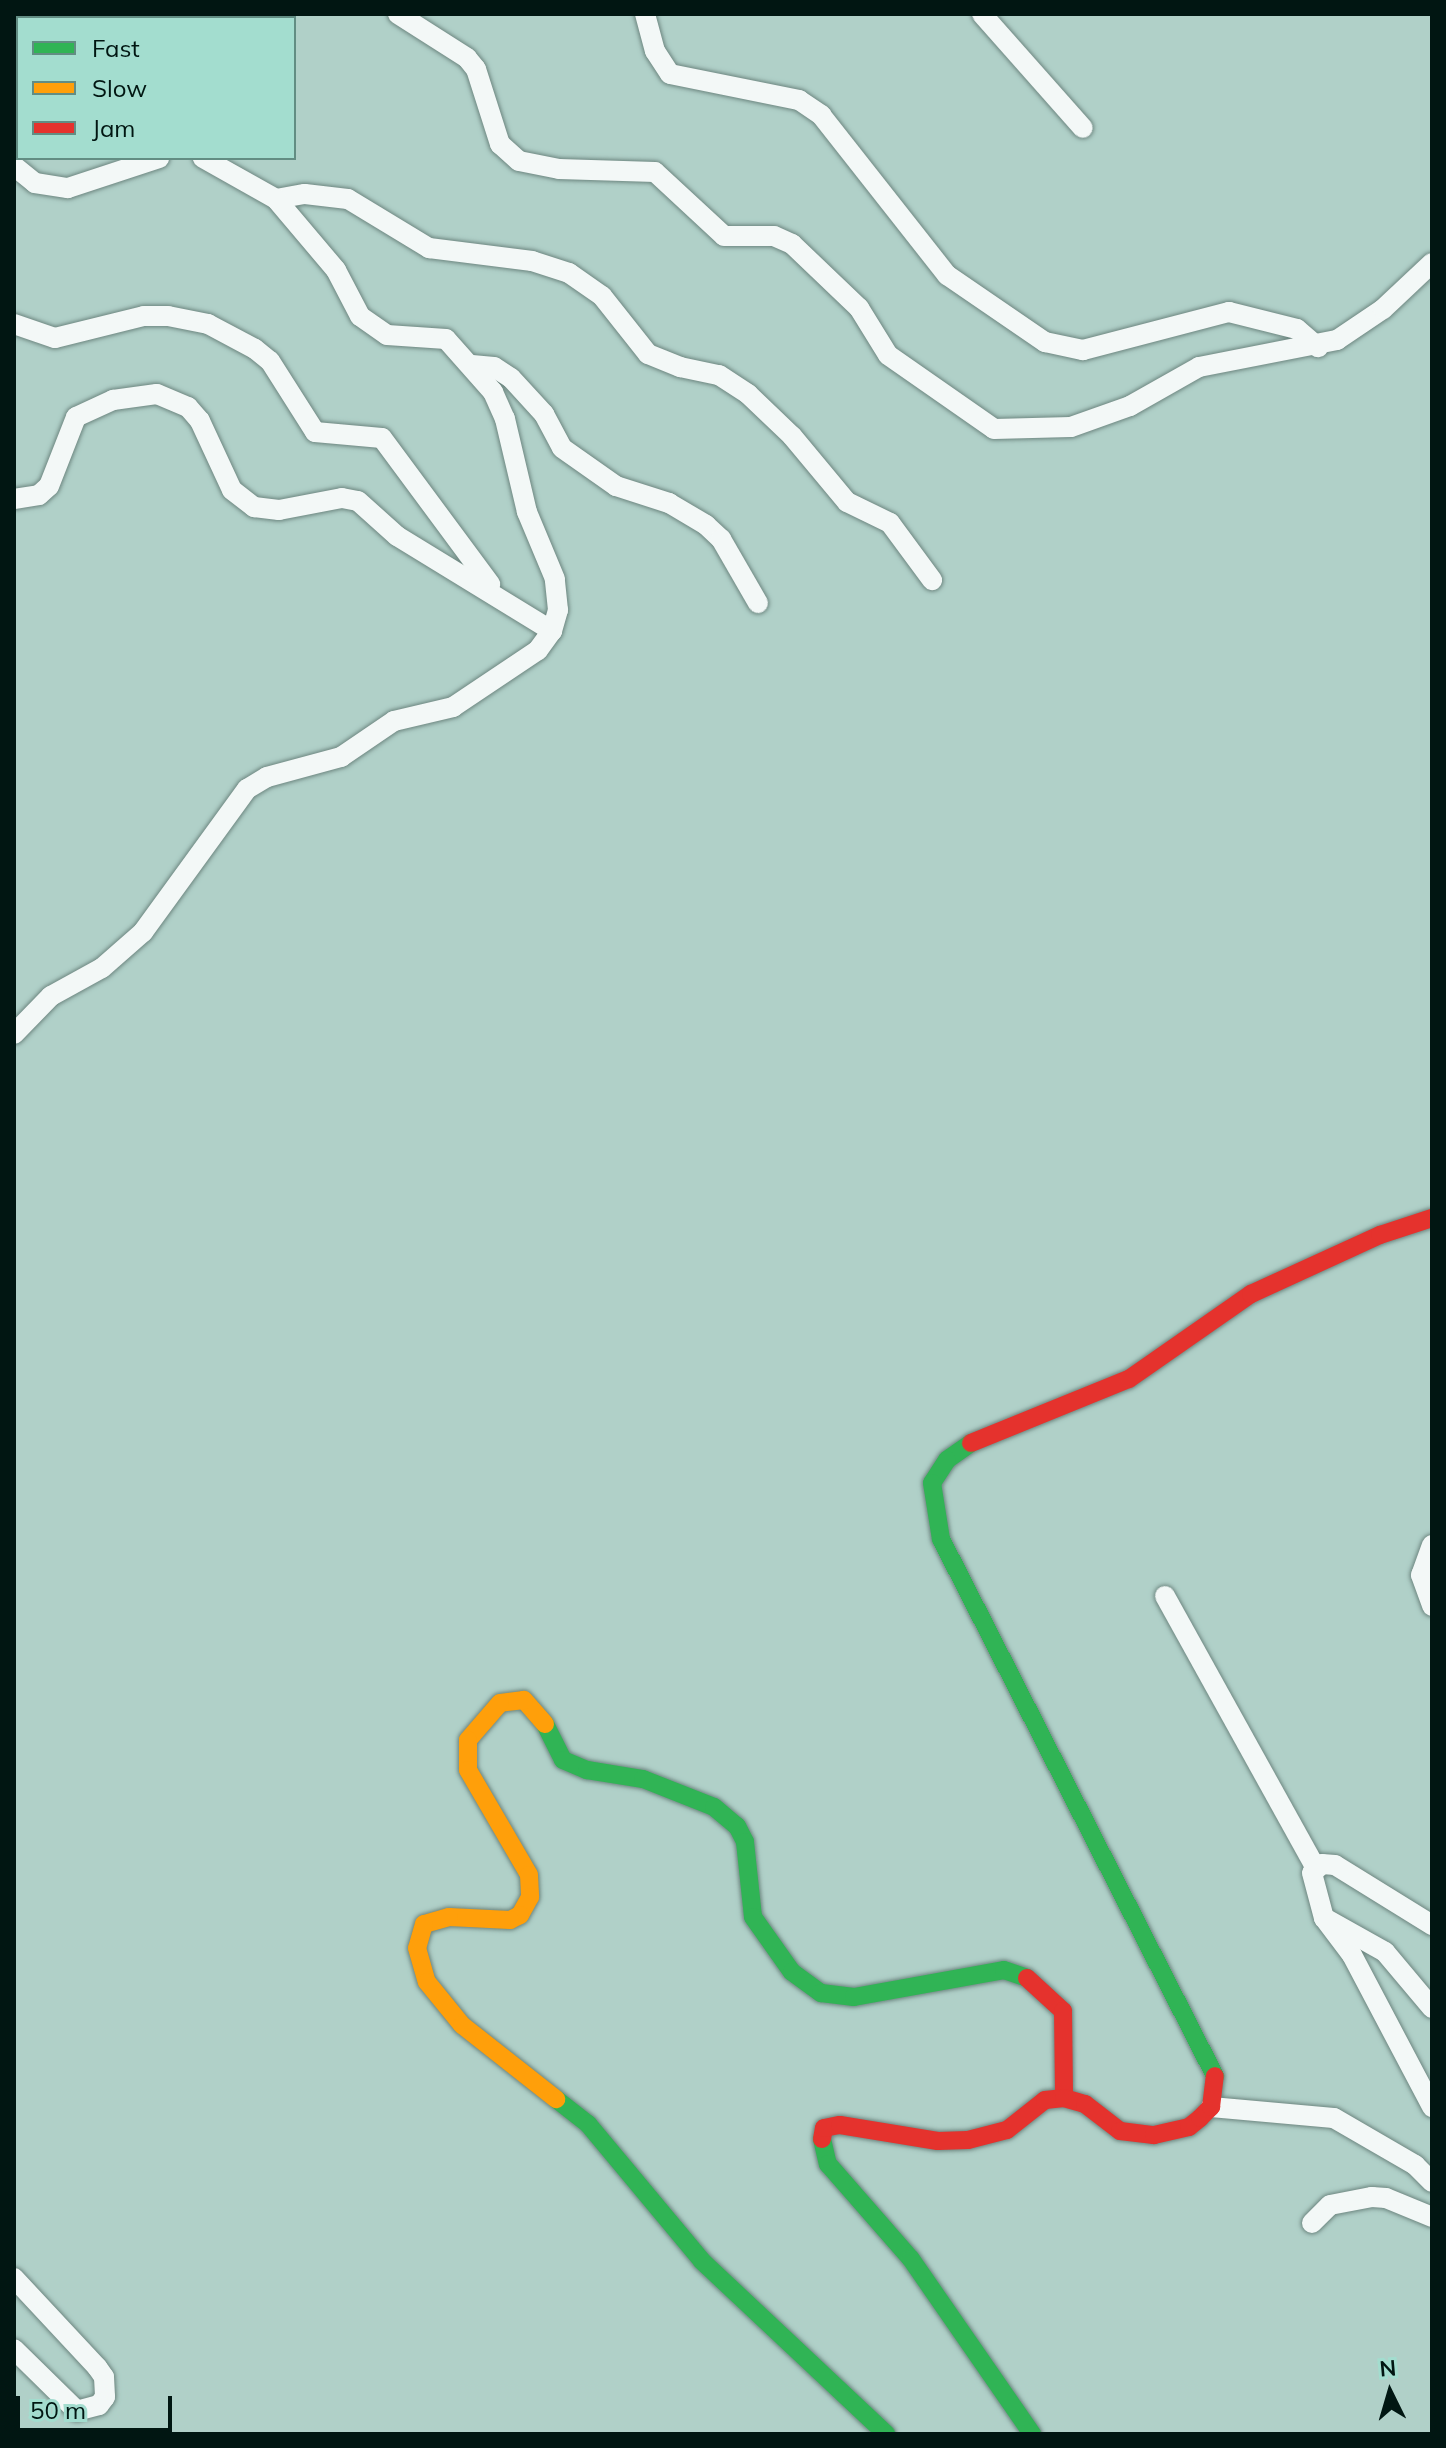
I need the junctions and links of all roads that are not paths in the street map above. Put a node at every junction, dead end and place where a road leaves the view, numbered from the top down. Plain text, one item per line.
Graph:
1 (398, 14) edge
2 (645, 14) edge
3 (982, 14) edge
4 (1083, 128) dead end
5 (153, 160) edge
6 (207, 160) edge
7 (14, 166) edge
8 (276, 199) junction
9 (1432, 263) edge
10 (14, 324) edge
11 (1318, 347) junction
12 (472, 365) junction
13 (14, 499) edge
14 (932, 580) dead end
15 (499, 595) junction
16 (758, 603) dead end
17 (552, 631) junction
18 (14, 1034) edge
19 (1432, 1218) edge
20 (1432, 1545) edge
21 (1165, 1596) dead end
22 (1432, 1606) edge
23 (1315, 1867) junction
24 (1324, 1918) junction
25 (1432, 1925) edge
26 (1432, 2008) edge
27 (1064, 2098) junction
28 (1211, 2107) junction
29 (1432, 2107) edge
30 (1432, 2182) edge
31 (1432, 2217) edge
32 (1312, 2223) dead end
33 (14, 2278) edge
34 (14, 2349) edge
35 (886, 2434) edge
36 (1032, 2434) edge

1 - 11 street
2 - 11 street
3 - 4 street
5 - 7 street
6 - 8 street
8 - 12 street
8 - 14 street
9 - 11 street
10 - 15 street
12 - 16 street
12 - 17 street
13 - 15 street
15 - 17 street
17 - 18 street
19 - 28 street
20 - 22 street
21 - 23 street
23 - 24 street
23 - 25 street
24 - 26 street
24 - 29 street
27 - 28 street
27 - 35 street
27 - 36 street
28 - 30 street
31 - 32 street
33 - 34 street

